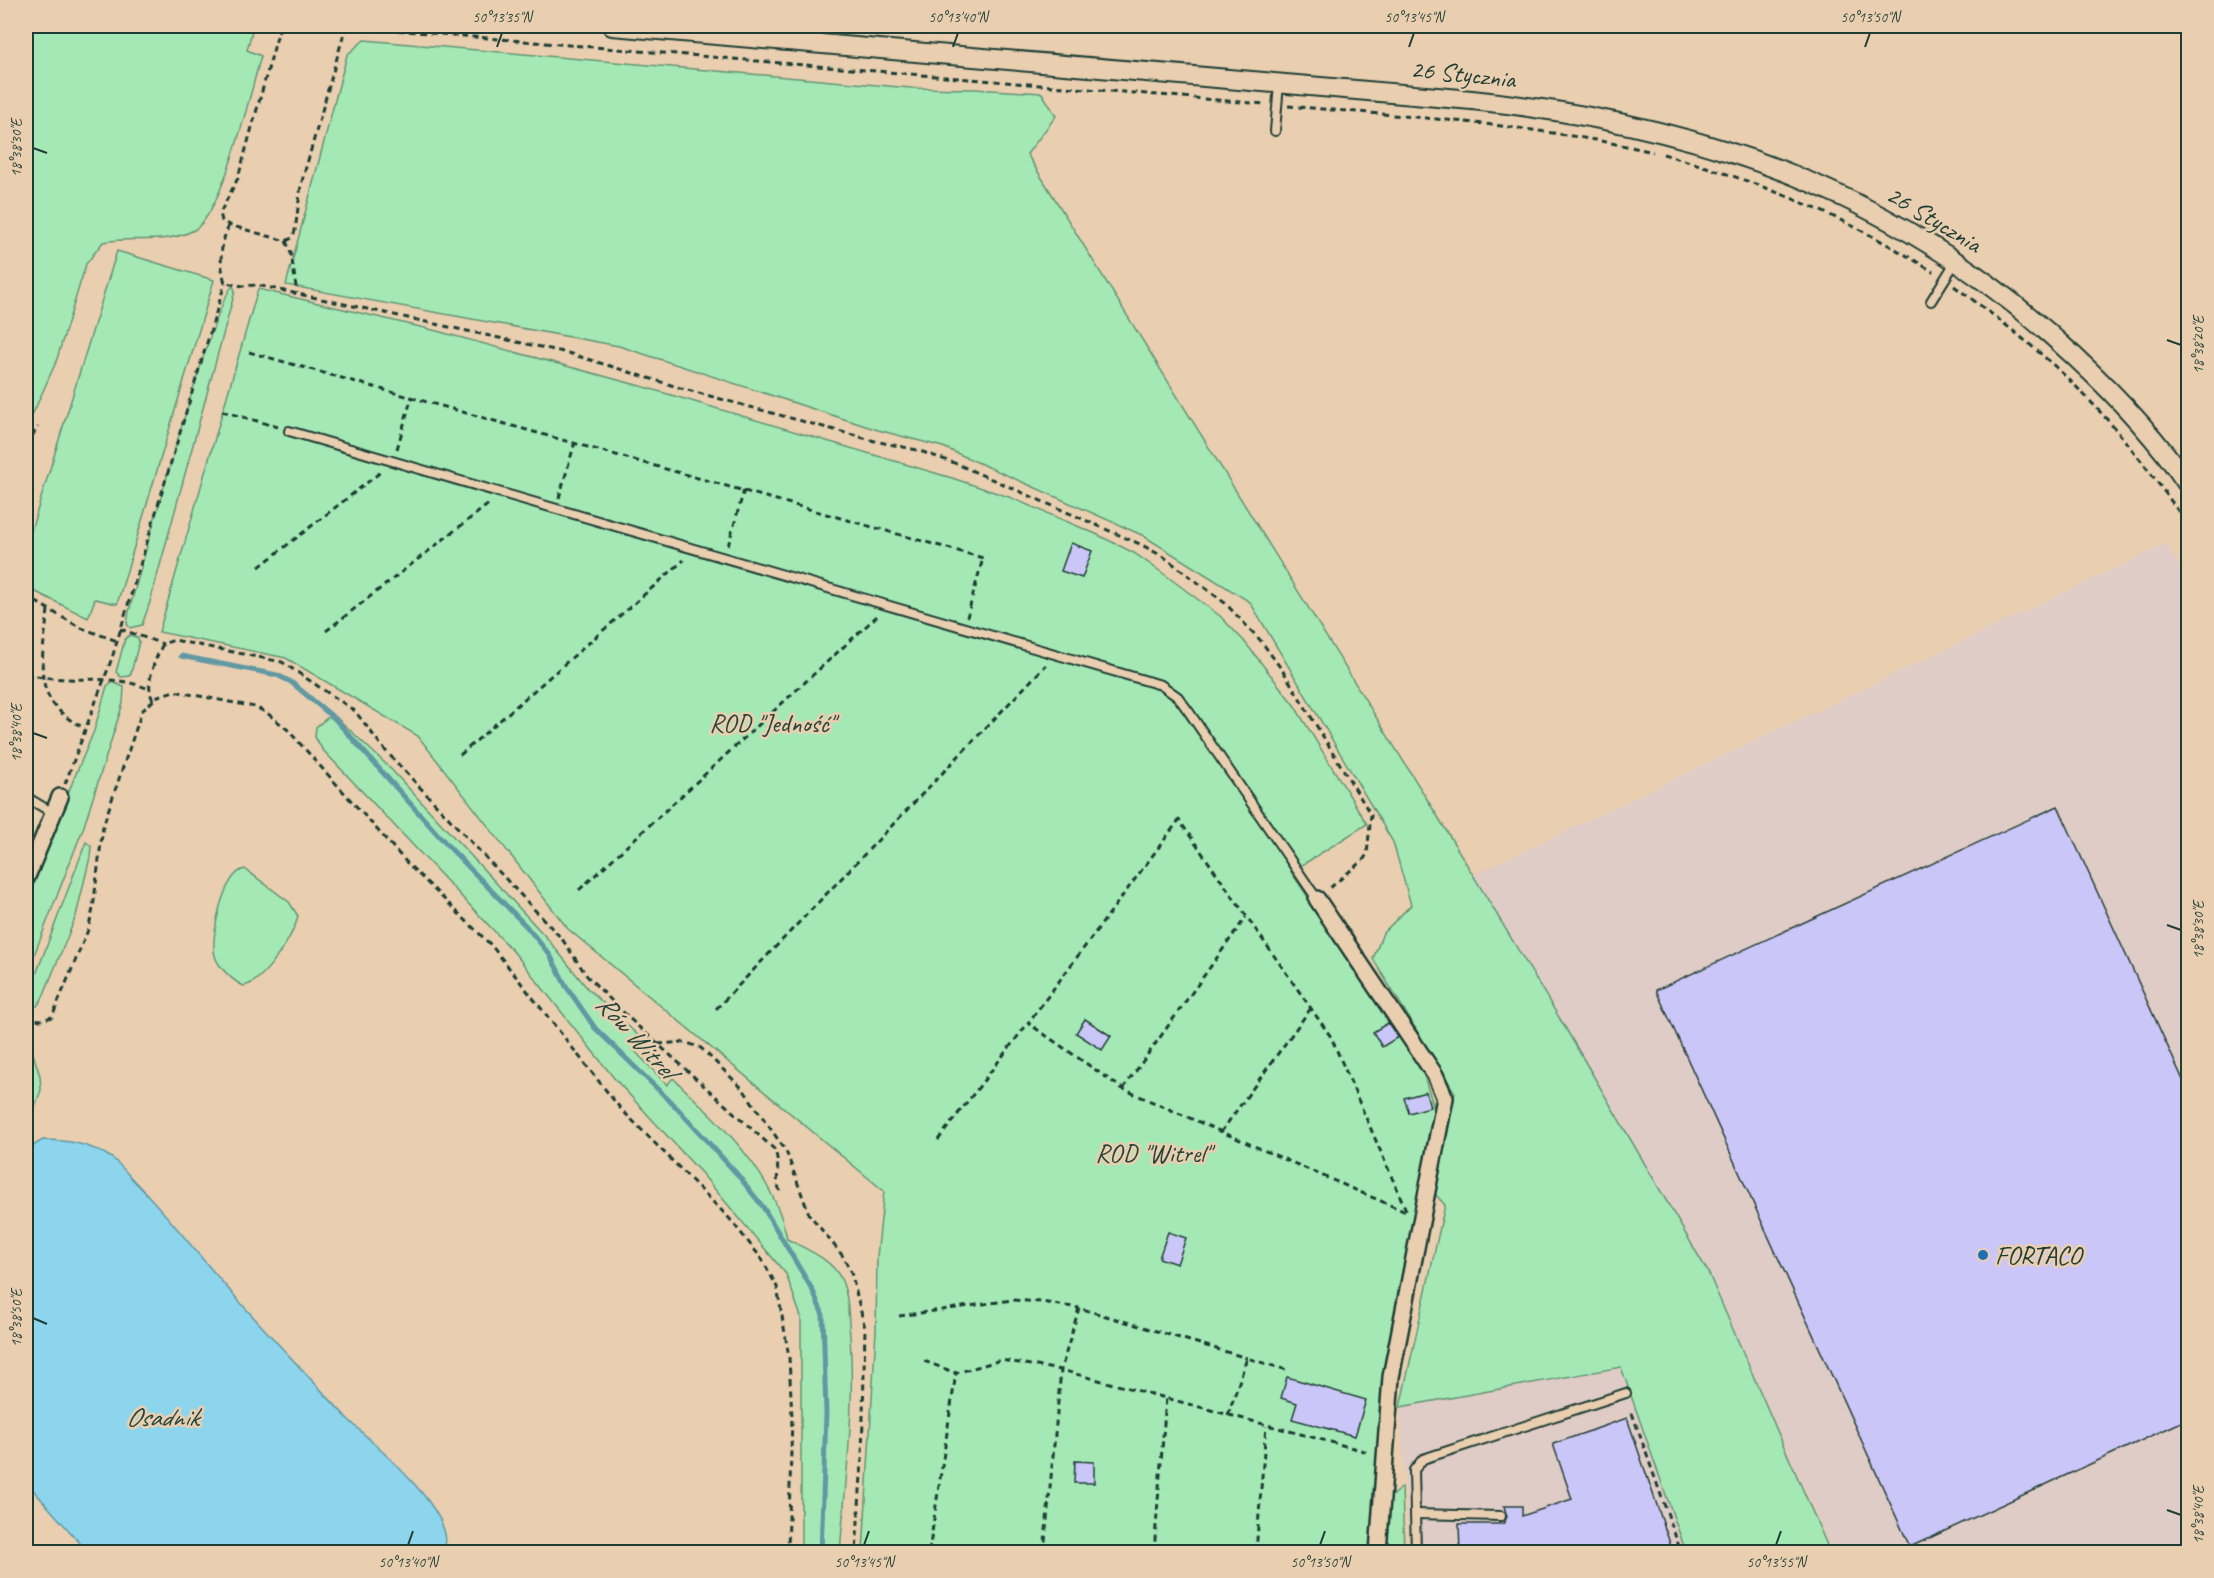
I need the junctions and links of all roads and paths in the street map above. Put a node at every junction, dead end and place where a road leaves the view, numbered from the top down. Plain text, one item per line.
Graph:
1 (280, 26) edge
2 (346, 26) edge
3 (612, 26) edge
4 (1279, 83) junction
5 (1277, 105) junction
6 (1275, 131) dead end
7 (229, 225) junction
8 (286, 241) junction
9 (1956, 260) junction
10 (1945, 279) junction
11 (225, 283) junction
12 (297, 293) junction
13 (1931, 301) dead end
14 (249, 352) dead end
15 (412, 396) junction
16 (222, 411) dead end
17 (38, 427) dead end
18 (289, 431) joint
19 (575, 442) junction
20 (26, 445) edge
21 (393, 462) junction
22 (2188, 485) edge
23 (744, 490) junction
24 (504, 493) junction
25 (557, 508) junction
26 (2188, 525) edge
27 (697, 549) junction
28 (725, 557) junction
29 (259, 567) dead end
30 (26, 596) edge
31 (890, 604) junction
32 (48, 610) junction
33 (964, 626) junction
34 (120, 629) junction
35 (326, 631) dead end
36 (117, 641) junction
37 (163, 644) junction
38 (1058, 653) junction
39 (26, 675) edge
40 (43, 676) junction
41 (104, 677) junction
42 (149, 689) junction
43 (153, 700) junction
44 (85, 728) junction
45 (460, 755) dead end
46 (26, 797) edge
47 (60, 797) joint
48 (53, 813) junction
49 (26, 879) edge
50 (579, 890) dead end
51 (1317, 899) junction
52 (1246, 916) junction
53 (1311, 1008) junction
54 (716, 1009) dead end
55 (26, 1018) edge
56 (1028, 1023) junction
57 (658, 1044) junction
58 (1123, 1089) junction
59 (1221, 1132) junction
60 (938, 1140) dead end
61 (782, 1193) dead end
62 (1407, 1212) junction
63 (1422, 1219) junction
64 (1079, 1308) junction
65 (898, 1316) dead end
66 (1247, 1358) junction
67 (924, 1361) dead end
68 (1061, 1370) junction
69 (1287, 1370) dead end
70 (956, 1373) junction
71 (1626, 1393) dead end
72 (1166, 1398) junction
73 (1632, 1413) dead end
74 (1228, 1415) junction
75 (1266, 1425) junction
76 (1385, 1457) junction
77 (1415, 1514) junction
78 (1501, 1516) dead end
79 (788, 1552) edge
80 (856, 1552) edge
81 (929, 1552) edge
82 (1044, 1552) edge
83 (1154, 1552) edge
84 (1256, 1552) edge
85 (1378, 1552) edge
86 (1416, 1552) edge
87 (1681, 1552) edge

1 - 7 path
2 - 5 path
2 - 8 path
3 - 4 street, 26 Stycznia
4 - 5 lane
4 - 9 street, 26 Stycznia
5 - 6 lane
5 - 10 path
7 - 8 path
7 - 11 path
8 - 12 path
9 - 10 lane
9 - 22 street, 26 Stycznia
10 - 13 lane
10 - 26 path
11 - 12 path
11 - 34 path
12 - 51 path
14 - 15 path
15 - 19 path
15 - 21 path
16 - 18 path
17 - 20 path
18 - 21 lane
19 - 23 path
19 - 25 path
21 - 24 lane
21 - 29 path
23 - 28 path
23 - 33 path
24 - 25 lane
24 - 35 path
25 - 27 lane
27 - 28 lane
27 - 45 path
28 - 31 lane
30 - 32 path
31 - 33 lane
31 - 50 path
32 - 36 path
32 - 40 path
33 - 38 lane
34 - 36 path
34 - 37 path
36 - 41 path
37 - 42 path
37 - 57 path
38 - 51 lane
38 - 54 path
39 - 40 path
40 - 41 path
40 - 44 path
41 - 42 path
41 - 44 path
42 - 43 path
43 - 55 path
43 - 79 path
44 - 47 path
46 - 48 lane
47 - 48 street
48 - 49 street
51 - 63 street
52 - 53 path
52 - 56 path
52 - 58 path
53 - 59 path
53 - 62 path
56 - 58 path
56 - 60 path
57 - 61 path
57 - 80 path
58 - 59 path
59 - 62 path
62 - 63 path
63 - 76 street
64 - 65 path
64 - 66 path
64 - 68 path
66 - 69 path
66 - 74 path
67 - 70 path
68 - 70 path
68 - 72 path
68 - 82 path
70 - 81 path
71 - 77 lane
72 - 74 path
72 - 83 path
73 - 87 path
74 - 75 path
75 - 76 path
75 - 84 path
76 - 85 street
77 - 78 lane
77 - 86 lane

